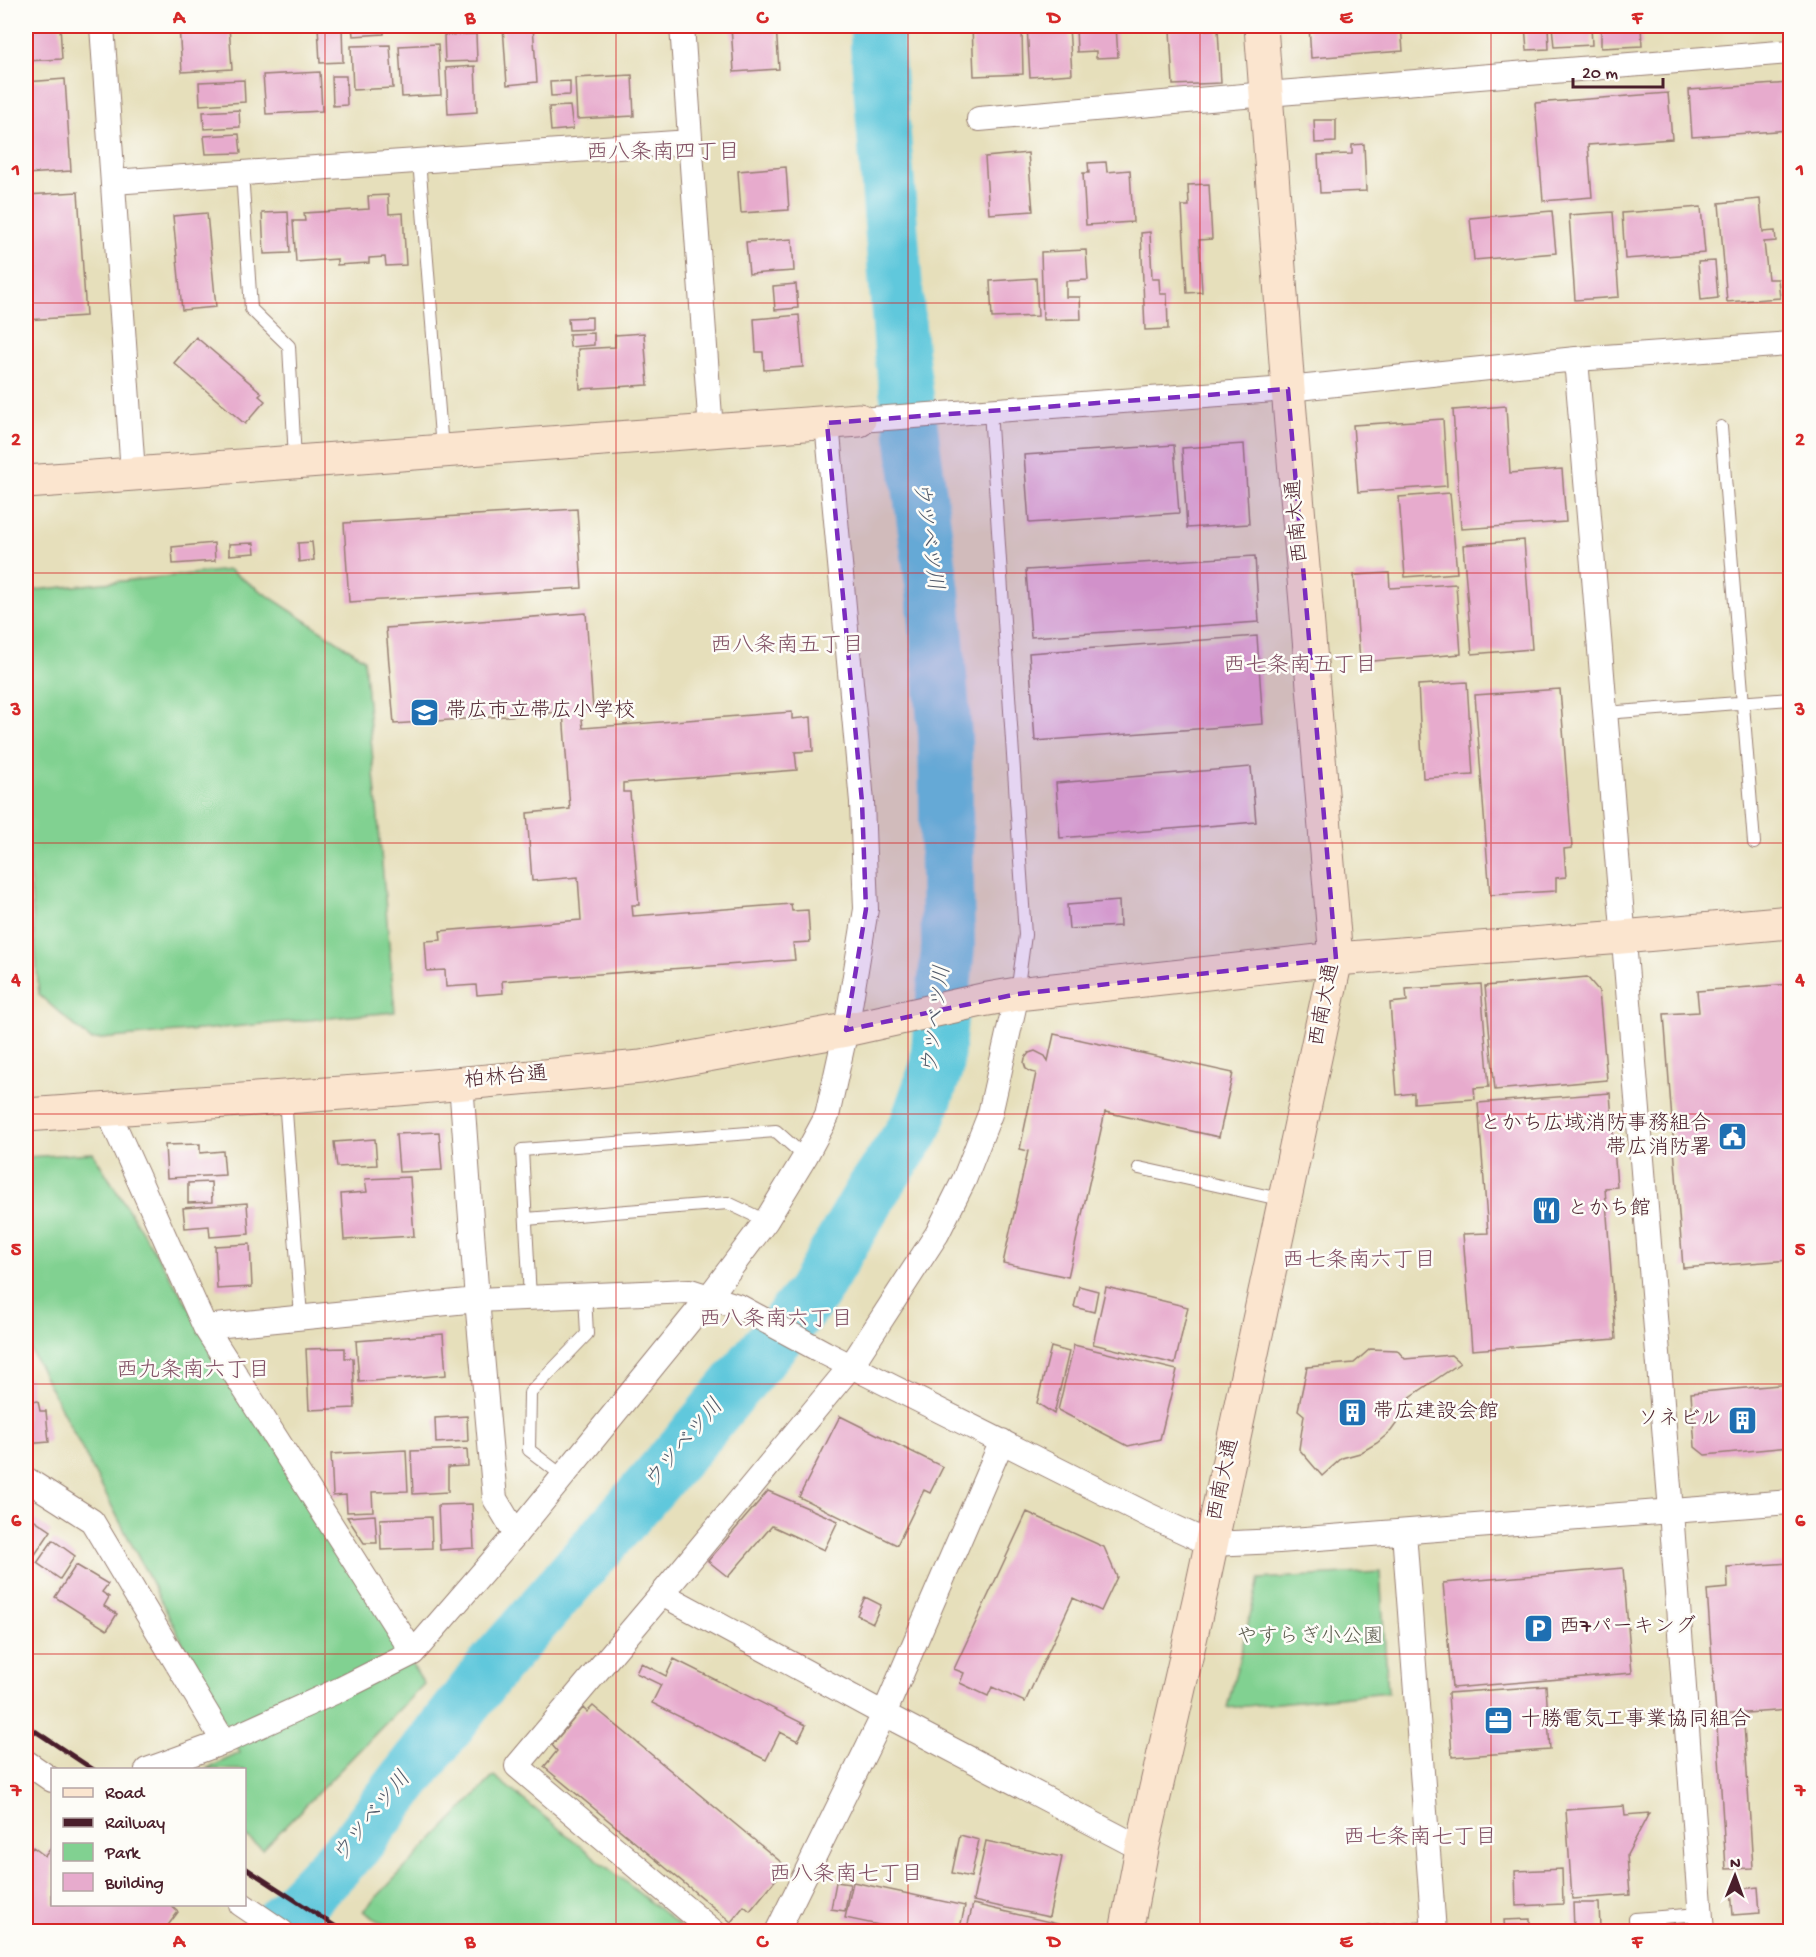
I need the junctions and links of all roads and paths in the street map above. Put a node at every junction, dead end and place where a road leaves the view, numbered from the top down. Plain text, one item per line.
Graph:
1 (102, 26) edge
2 (682, 26) edge
3 (1262, 26) edge
4 (1791, 52) edge
5 (1267, 94) junction
6 (979, 119) dead end
7 (690, 141) junction
8 (419, 160) junction
9 (242, 172) junction
10 (113, 182) junction
11 (1791, 344) edge
12 (1576, 359) junction
13 (1287, 389) junction
14 (990, 411) junction
15 (859, 420) joint
16 (827, 423) junction
17 (1721, 427) dead end
18 (711, 430) junction
19 (442, 450) junction
20 (295, 461) junction
21 (133, 473) junction
22 (26, 482) edge
23 (1791, 699) edge
24 (1743, 702) junction
25 (1605, 713) junction
26 (1754, 843) dead end
27 (1791, 922) edge
28 (1622, 937) junction
29 (1336, 959) junction
30 (1017, 994) junction
31 (861, 1027) junction
32 (461, 1083) junction
33 (285, 1096) junction
34 (107, 1109) junction
35 (26, 1116) edge
36 (805, 1157) junction
37 (1139, 1168) dead end
38 (1285, 1200) junction
39 (526, 1219) junction
40 (766, 1221) junction
41 (585, 1295) junction
42 (709, 1297) junction
43 (530, 1298) junction
44 (477, 1300) junction
45 (301, 1317) junction
46 (206, 1327) junction
47 (851, 1366) junction
48 (1002, 1441) junction
49 (562, 1476) junction
50 (26, 1479) edge
51 (1791, 1502) edge
52 (1671, 1510) junction
53 (1404, 1532) junction
54 (516, 1534) junction
55 (1211, 1544) junction
56 (662, 1594) junction
57 (413, 1653) junction
58 (884, 1714) junction
59 (224, 1742) junction
60 (152, 1768) edge
61 (1143, 1849) junction
62 (243, 1906) edge
63 (1701, 1923) edge
64 (1434, 1929) edge
65 (1126, 1931) edge
66 (282, 1932) edge
67 (714, 1932) edge
68 (777, 1932) edge
69 (1370, 1932) edge
70 (1636, 1932) edge

1 - 10 street
2 - 7 street
3 - 5 street, 西南大通
4 - 5 street
5 - 6 street
5 - 13 street, 西南大通
7 - 8 street
7 - 18 street
8 - 9 street
8 - 19 lane
9 - 10 street
9 - 20 lane
10 - 21 street
11 - 12 street
12 - 13 street
12 - 25 street
13 - 14 street
13 - 29 street, 西南大通
14 - 15 street
14 - 30 lane
15 - 16 street
16 - 18 street
16 - 31 street
17 - 24 lane
18 - 19 street
19 - 20 street
20 - 21 street
21 - 22 street
23 - 24 lane
24 - 25 lane
24 - 26 lane
25 - 28 street
27 - 28 street, 柏林台通
28 - 29 street, 柏林台通
28 - 52 street
29 - 30 street, 柏林台通
29 - 38 street, 西南大通
30 - 31 street, 柏林台通
30 - 47 street
31 - 32 street, 柏林台通
31 - 36 street
32 - 33 street, 柏林台通
32 - 44 street
33 - 34 street, 柏林台通
33 - 45 lane
34 - 35 street, 柏林台通
34 - 46 street
36 - 39 lane
36 - 40 street
37 - 38 lane
38 - 55 street, 西南大通
39 - 40 lane
39 - 43 lane
40 - 42 street
41 - 42 street
41 - 43 street
41 - 49 lane
42 - 47 street
42 - 49 street
43 - 44 street
44 - 45 street
44 - 54 street
45 - 46 street
46 - 57 street
47 - 48 street
47 - 56 street
48 - 55 street
48 - 58 street
49 - 54 street
50 - 59 street
51 - 52 street
52 - 53 street
52 - 63 street
53 - 55 street
53 - 64 street
54 - 57 street
55 - 61 street, 西南大通
56 - 58 street
56 - 67 street
57 - 59 street
58 - 61 street
58 - 68 street
59 - 60 street
61 - 65 street, 西南大通
62 - 66 street
63 - 70 lane
64 - 69 lane

